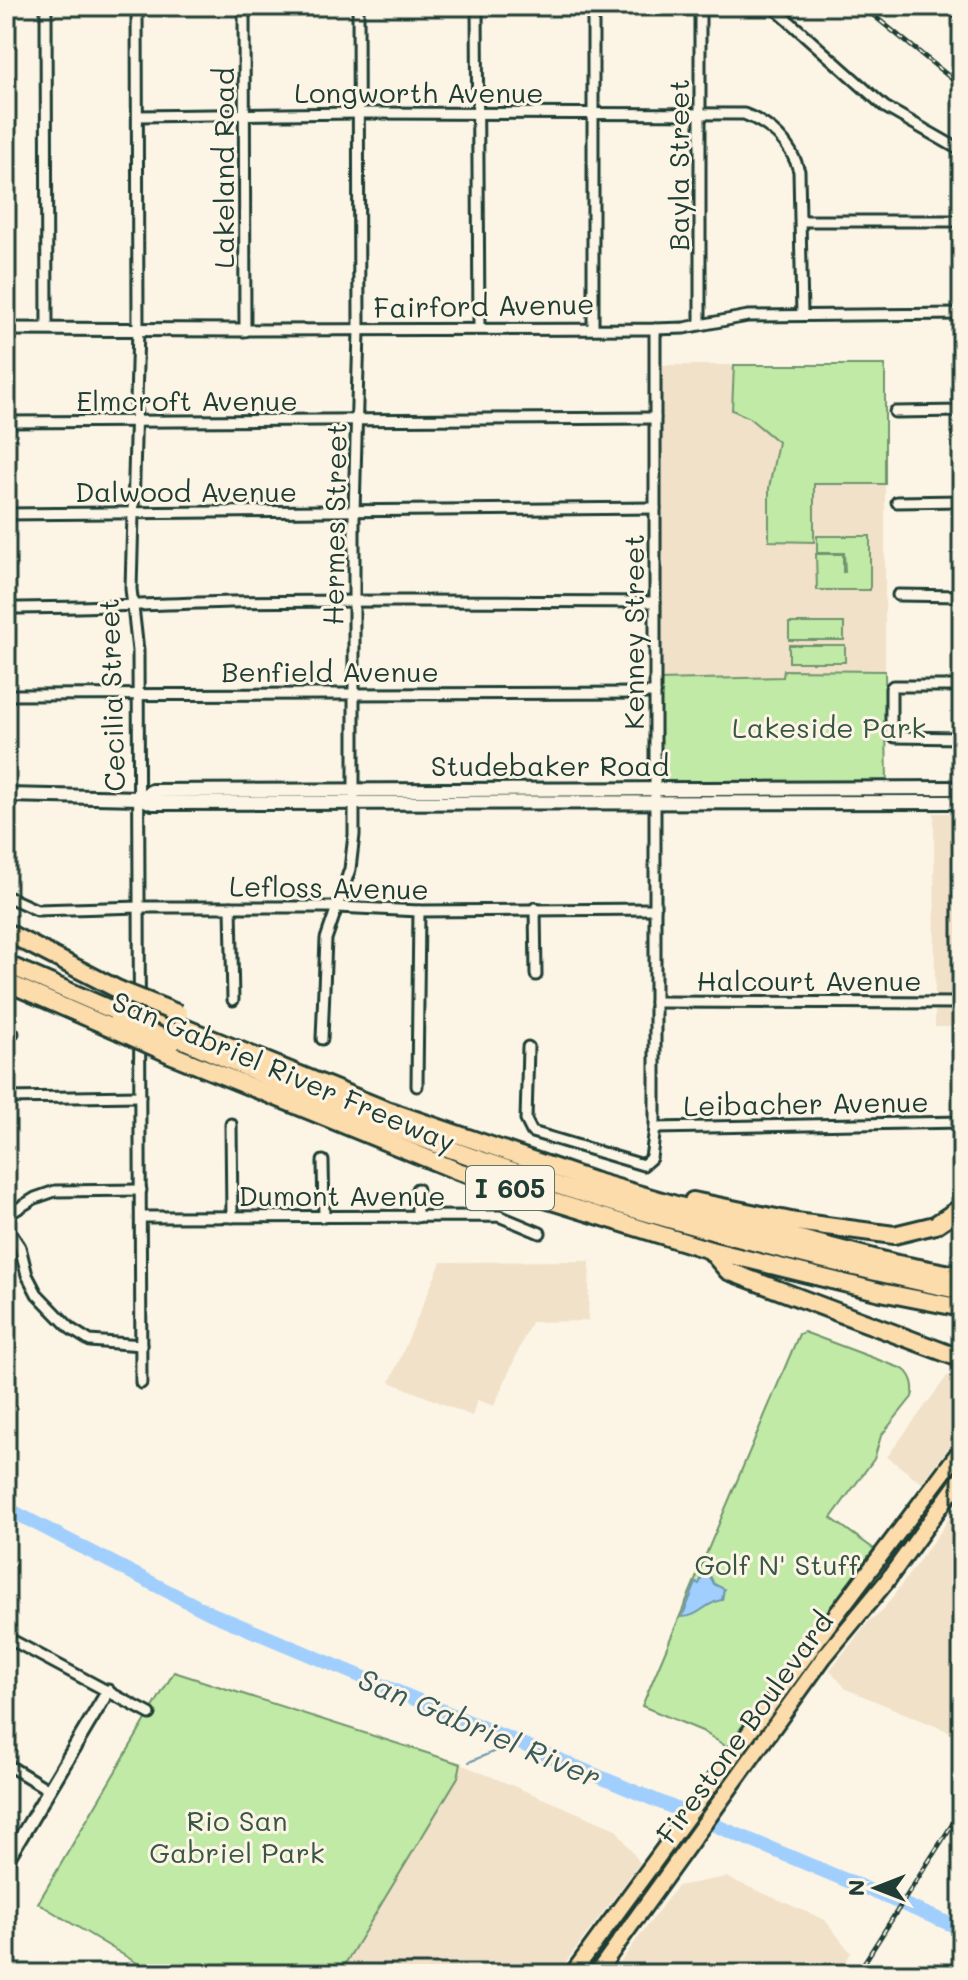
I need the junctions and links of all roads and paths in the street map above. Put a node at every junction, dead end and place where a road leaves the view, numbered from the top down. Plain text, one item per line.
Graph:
1 (46, 6) edge
2 (137, 6) edge
3 (244, 6) edge
4 (358, 6) edge
5 (477, 6) edge
6 (593, 6) edge
7 (700, 6) edge
8 (772, 6) edge
9 (950, 6) edge
10 (962, 15) edge
11 (358, 113) junction
12 (478, 113) junction
13 (593, 113) junction
14 (701, 113) junction
15 (245, 115) junction
16 (138, 116) junction
17 (962, 151) edge
18 (801, 221) junction
19 (962, 221) edge
20 (962, 314) edge
21 (802, 315) junction
22 (700, 323) junction
23 (138, 328) junction
24 (479, 328) junction
25 (593, 328) junction
26 (6, 329) edge
27 (47, 329) junction
28 (655, 329) junction
29 (245, 330) junction
30 (359, 331) junction
31 (962, 411) edge
32 (895, 412) dead end
33 (655, 418) junction
34 (6, 422) edge
35 (136, 422) junction
36 (358, 422) junction
37 (962, 501) edge
38 (897, 502) dead end
39 (655, 508) junction
40 (354, 512) junction
41 (6, 514) edge
42 (132, 514) junction
43 (898, 595) dead end
44 (962, 596) edge
45 (354, 601) junction
46 (655, 602) junction
47 (133, 606) junction
48 (6, 608) edge
49 (962, 686) edge
50 (354, 692) junction
51 (655, 693) junction
52 (138, 694) junction
53 (6, 695) edge
54 (962, 738) edge
55 (962, 788) edge
56 (6, 795) edge
57 (354, 796) junction
58 (655, 796) junction
59 (140, 798) junction
60 (962, 802) edge
61 (6, 896) edge
62 (140, 907) junction
63 (231, 907) junction
64 (337, 907) junction
65 (535, 908) junction
66 (655, 909) junction
67 (419, 911) junction
68 (6, 932) edge
69 (6, 954) edge
70 (6, 964) edge
71 (6, 970) edge
72 (536, 975) dead end
73 (6, 982) edge
74 (233, 1000) dead end
75 (655, 1002) junction
76 (962, 1003) edge
77 (119, 1011) junction
78 (160, 1024) junction
79 (322, 1039) dead end
80 (528, 1047) dead end
81 (172, 1048) junction
82 (281, 1067) junction
83 (417, 1086) dead end
84 (140, 1096) junction
85 (6, 1098) edge
86 (962, 1122) edge
87 (231, 1124) dead end
88 (655, 1128) junction
89 (323, 1161) dead end
90 (593, 1181) junction
91 (417, 1189) dead end
92 (141, 1190) junction
93 (962, 1207) edge
94 (6, 1216) edge
95 (141, 1217) junction
96 (232, 1217) junction
97 (324, 1217) junction
98 (417, 1217) junction
99 (6, 1226) edge
100 (540, 1233) dead end
101 (710, 1250) junction
102 (962, 1276) edge
103 (962, 1293) edge
104 (962, 1308) edge
105 (141, 1345) junction
106 (962, 1359) edge
107 (141, 1383) dead end
108 (962, 1448) edge
109 (962, 1477) edge
110 (854, 1591) junction
111 (6, 1637) edge
112 (824, 1657) junction
113 (108, 1691) junction
114 (150, 1714) dead end
115 (6, 1764) edge
116 (49, 1790) junction
117 (6, 1862) edge
118 (624, 1903) junction
119 (598, 1972) edge
120 (572, 1974) edge

1 - 27 street
2 - 16 street, Cecilia Street
3 - 15 street, Lakeland Road
4 - 11 street, Hermes Street
5 - 12 street
6 - 13 street
7 - 14 street, Bayla Street
8 - 17 street
9 - 10 street
11 - 12 street, Longworth Avenue
11 - 15 street, Longworth Avenue
11 - 30 street, Hermes Street
12 - 13 street, Longworth Avenue
12 - 24 street
13 - 14 street, Longworth Avenue
13 - 25 street
14 - 18 street, Longworth Avenue
14 - 22 street, Bayla Street
15 - 16 street, Longworth Avenue
15 - 29 street, Lakeland Road
16 - 23 street, Cecilia Street
18 - 19 street
18 - 21 street
20 - 21 street, Fairford Avenue
21 - 22 street, Fairford Avenue
22 - 28 street, Fairford Avenue
23 - 27 street, Fairford Avenue
23 - 29 street, Fairford Avenue
23 - 35 street, Cecilia Street
24 - 25 street, Fairford Avenue
24 - 30 street, Fairford Avenue
25 - 28 street, Fairford Avenue
26 - 27 street, Fairford Avenue
28 - 33 street, Kenney Street
29 - 30 street, Fairford Avenue
30 - 36 street, Hermes Street
31 - 32 street
33 - 36 street, Elmcroft Avenue
33 - 39 street, Kenney Street
34 - 35 street, Elmcroft Avenue
35 - 36 street, Elmcroft Avenue
35 - 42 street, Cecilia Street
36 - 40 street, Hermes Street
37 - 38 street
39 - 40 street, Dalwood Avenue
39 - 46 street, Kenney Street
40 - 42 street, Dalwood Avenue
40 - 45 street, Hermes Street
41 - 42 street, Dalwood Avenue
42 - 47 street, Cecilia Street
43 - 44 street
45 - 46 street
45 - 47 street
45 - 50 street, Hermes Street
46 - 51 street, Kenney Street
47 - 48 street
47 - 52 street, Cecilia Street
49 - 54 street
50 - 51 street, Benfield Avenue
50 - 52 street, Benfield Avenue
50 - 57 street, Hermes Street
51 - 58 street, Kenney Street
52 - 53 street, Benfield Avenue
52 - 59 street, Cecilia Street
55 - 58 main road, Studebaker Road
56 - 59 main road, Studebaker Road
57 - 58 main road, Studebaker Road
57 - 59 main road, Studebaker Road
57 - 64 street, Hermes Street
58 - 60 main road, Studebaker Road
58 - 66 street, Kenney Street
59 - 62 street, Cecilia Street
61 - 62 street, Lefloss Avenue
62 - 63 street, Lefloss Avenue
62 - 84 street, Cecilia Street
63 - 64 street, Lefloss Avenue
63 - 74 street
64 - 67 street, Lefloss Avenue
64 - 79 street, Hermes Street
65 - 66 street, Lefloss Avenue
65 - 67 street, Lefloss Avenue
65 - 72 street
66 - 75 street, Kenney Street
67 - 83 street
68 - 77 highway
69 - 77 highway, San Gabriel River Freeway / I 605
70 - 77 highway
71 - 77 highway
73 - 77 highway, San Gabriel River Freeway / I 605
75 - 76 street, Halcourt Avenue
75 - 88 street, Kenney Street
77 - 78 highway, San Gabriel River Freeway / I 605
77 - 81 highway, San Gabriel River Freeway / I 605, bridge
77 - 82 highway, bridge
78 - 82 highway, San Gabriel River Freeway / I 605
78 - 103 highway
80 - 88 street, Leibacher Avenue
81 - 101 highway, San Gabriel River Freeway / I 605
81 - 103 highway
82 - 90 highway, San Gabriel River Freeway / I 605
84 - 85 street
84 - 92 street, Cecilia Street
86 - 88 street, Leibacher Avenue
87 - 96 street
89 - 97 street
90 - 93 highway
90 - 102 highway, San Gabriel River Freeway / I 605
91 - 98 street
92 - 94 street
92 - 95 street, Cecilia Street
95 - 96 street, Dumont Avenue
95 - 105 street, Cecilia Street
96 - 97 street, Dumont Avenue
97 - 98 street, Dumont Avenue
98 - 100 street, Dumont Avenue
99 - 105 street
101 - 104 highway, San Gabriel River Freeway / I 605
101 - 106 highway
105 - 107 street, Cecilia Street
108 - 110 main road, Firestone Boulevard
109 - 112 main road, Firestone Boulevard
110 - 112 main road
110 - 118 main road, Firestone Boulevard
111 - 113 street
112 - 119 main road, Firestone Boulevard
113 - 114 street
113 - 116 street
115 - 116 street
116 - 117 street
118 - 119 main road, Firestone Boulevard
118 - 120 main road, Firestone Boulevard

